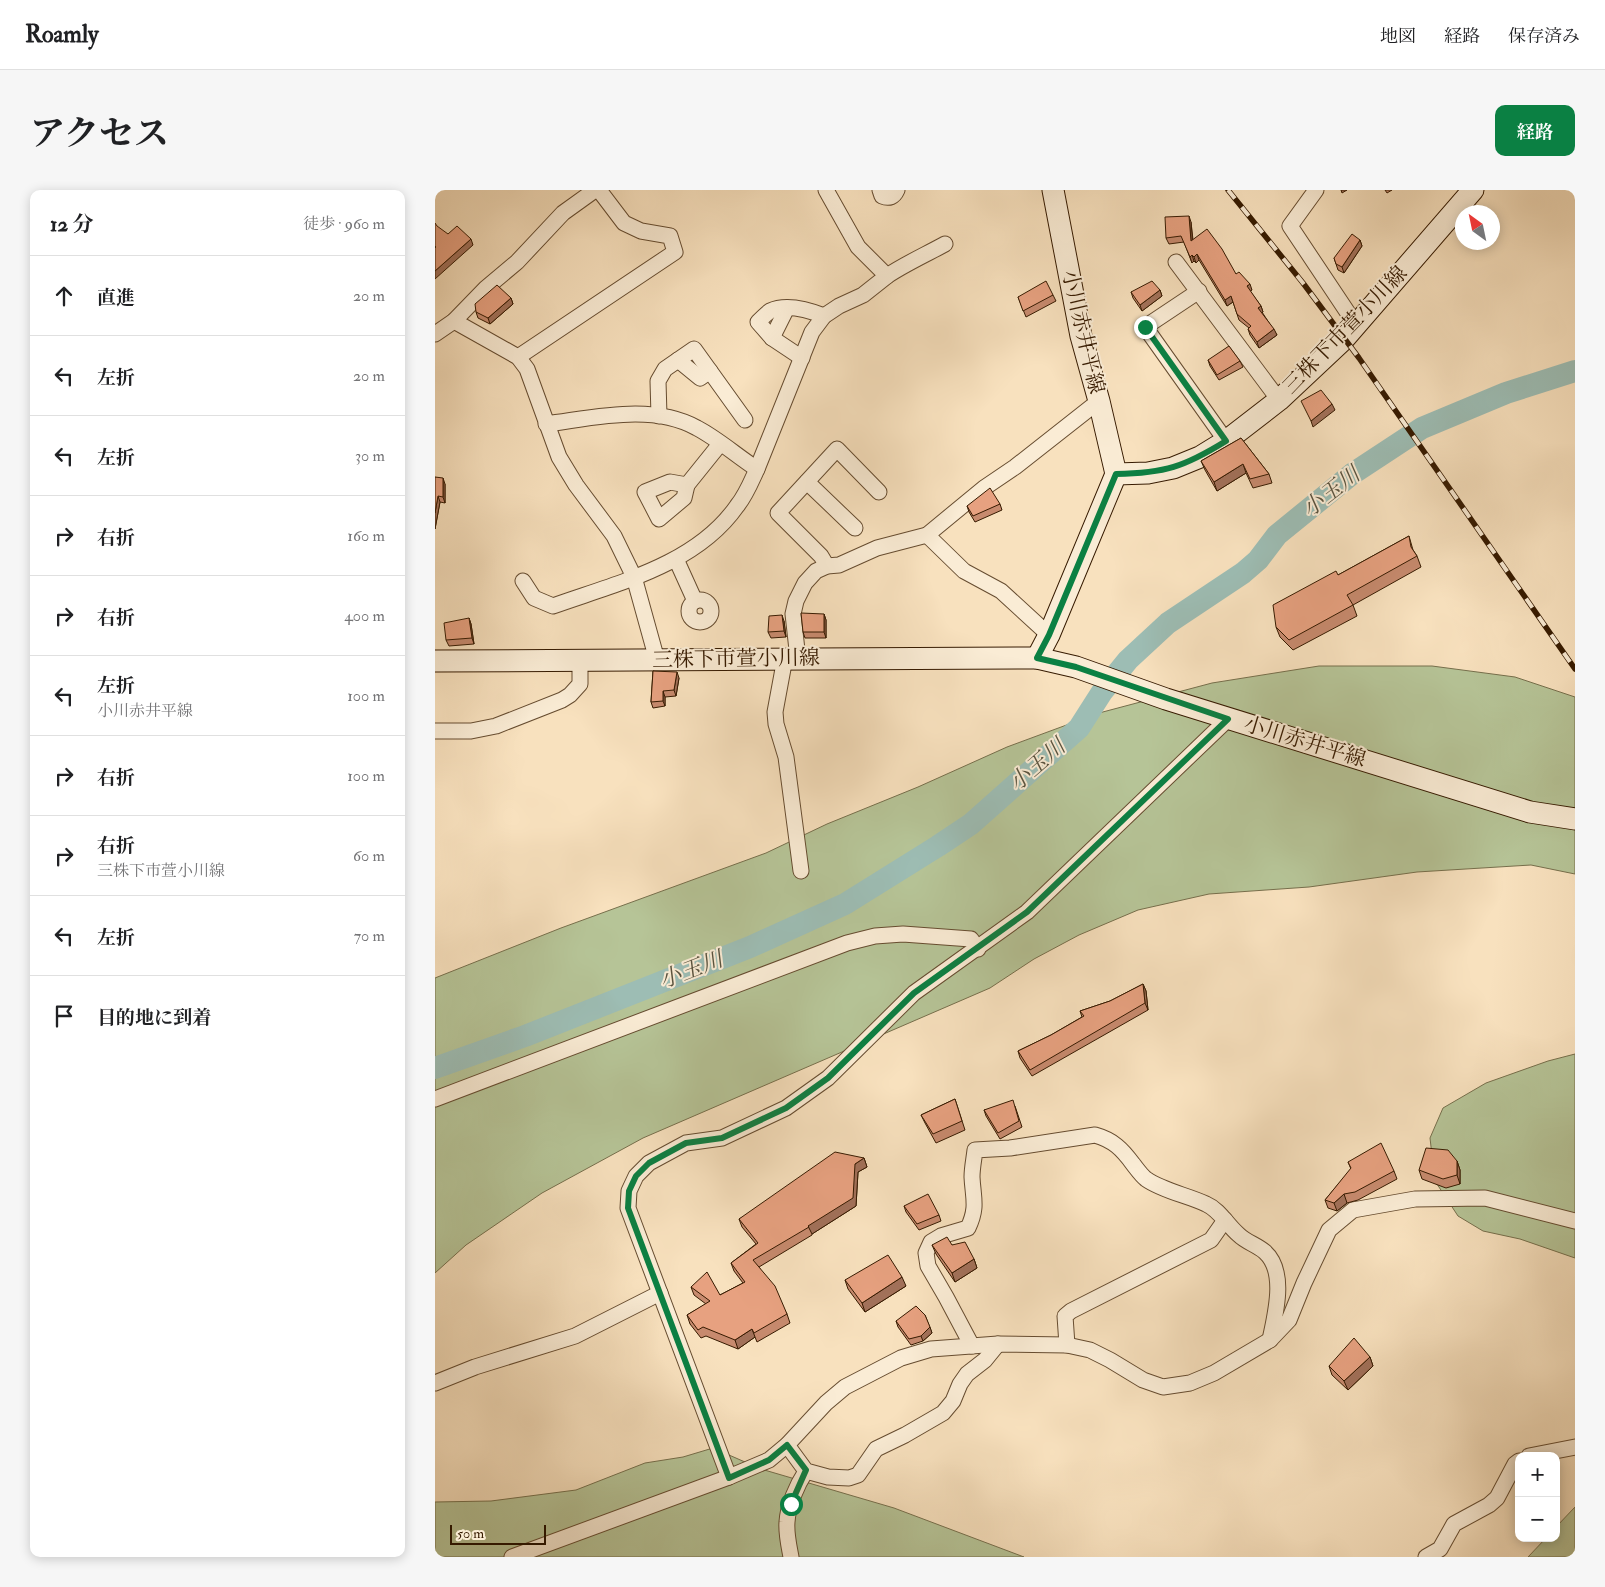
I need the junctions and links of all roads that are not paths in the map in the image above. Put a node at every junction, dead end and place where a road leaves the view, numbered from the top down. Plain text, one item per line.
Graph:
1 (597, 190) edge
2 (826, 190) edge
3 (880, 190) edge
4 (897, 190) edge
5 (1053, 190) edge
6 (1316, 190) edge
7 (1473, 190) edge
8 (945, 244) dead end
9 (1176, 262) dead end
10 (887, 276) junction
11 (1199, 291) junction
12 (824, 316) junction
13 (454, 321) junction
14 (1356, 325) junction
15 (435, 334) edge
16 (518, 357) junction
17 (802, 358) junction
18 (1279, 400) junction
19 (1099, 401) junction
20 (659, 416) junction
21 (745, 420) dead end
22 (546, 424) junction
23 (1226, 441) junction
24 (720, 444) junction
25 (757, 469) junction
26 (1116, 474) junction
27 (807, 482) junction
28 (687, 485) dead end
29 (879, 492) dead end
30 (855, 528) dead end
31 (927, 535) junction
32 (676, 559) junction
33 (827, 566) junction
34 (634, 577) junction
35 (523, 581) dead end
36 (695, 601) dead end
37 (1049, 635) junction
38 (791, 658) junction
39 (1037, 658) junction
40 (435, 660) edge
41 (580, 660) junction
42 (657, 660) junction
43 (1228, 719) junction
44 (435, 731) edge
45 (1575, 819) edge
46 (801, 871) dead end
47 (978, 948) junction
48 (435, 1099) edge
49 (1225, 1220) junction
50 (1575, 1221) edge
51 (660, 1293) junction
52 (1270, 1340) junction
53 (998, 1344) junction
54 (1067, 1345) junction
55 (972, 1346) junction
56 (435, 1383) edge
57 (787, 1445) junction
58 (1575, 1447) edge
59 (1549, 1452) edge
60 (1515, 1464) edge
61 (806, 1470) junction
62 (729, 1478) junction
63 (512, 1557) edge
64 (791, 1557) edge
65 (1426, 1557) edge

1 - 13 street
1 - 16 street
2 - 10 street
3 - 4 street
5 - 19 main road, 小川赤井平線
6 - 14 street
7 - 14 main road, 三株下市萱小川線
8 - 10 street
9 - 11 street
10 - 12 street
11 - 18 street
11 - 23 street
12 - 17 street
12 - 17 street
13 - 15 street
13 - 16 street
14 - 18 main road, 三株下市萱小川線
16 - 22 street
17 - 25 street
18 - 23 main road, 三株下市萱小川線
19 - 26 main road, 小川赤井平線
19 - 31 street
20 - 21 street
20 - 22 street
20 - 24 street
22 - 34 street
23 - 26 main road, 三株下市萱小川線
24 - 25 street
24 - 28 street
25 - 32 street
26 - 37 main road
27 - 29 street
27 - 30 street
27 - 33 street
31 - 33 street
31 - 37 street
32 - 34 street
32 - 36 street
33 - 38 street
34 - 35 street
34 - 42 street
37 - 39 main road
38 - 39 main road, 三株下市萱小川線
38 - 42 main road, 三株下市萱小川線
38 - 46 street
39 - 43 main road, 小川赤井平線
40 - 41 main road, 三株下市萱小川線
41 - 42 main road, 三株下市萱小川線
41 - 44 street
43 - 45 main road, 小川赤井平線
43 - 47 street
47 - 48 street
47 - 51 street
49 - 52 street
49 - 54 street
49 - 55 street
50 - 52 street
51 - 56 street
51 - 62 street
52 - 54 street
53 - 54 street
53 - 55 street
53 - 61 street
55 - 57 street
57 - 61 street
57 - 62 street
58 - 59 street
60 - 65 street
61 - 64 street
62 - 63 street

